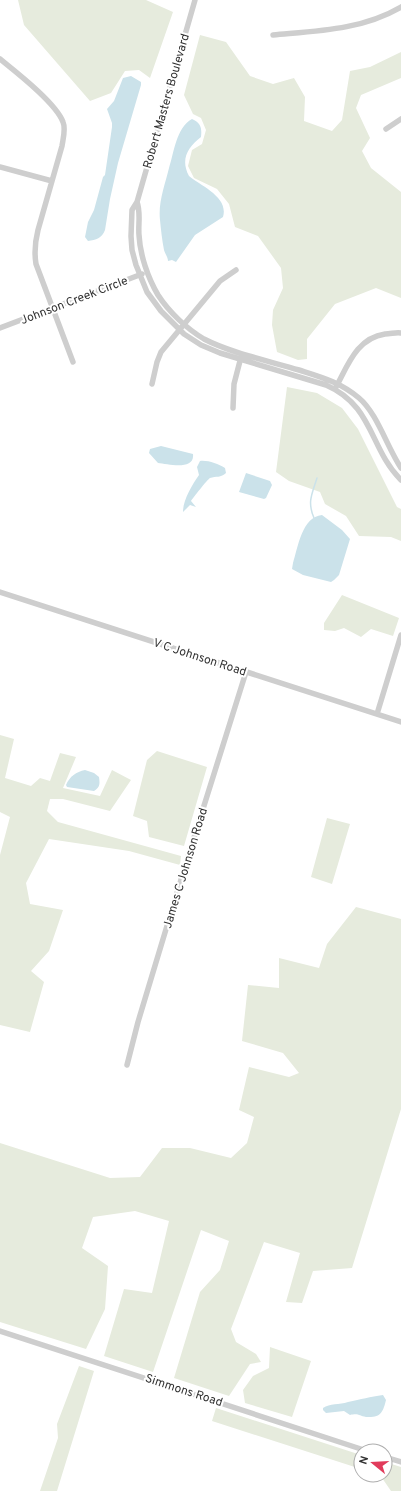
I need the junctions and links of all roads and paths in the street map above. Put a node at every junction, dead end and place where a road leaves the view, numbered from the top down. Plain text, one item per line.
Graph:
1 (195, 0) edge
2 (401, 8) edge
3 (273, 35) dead end
4 (0, 59) edge
5 (401, 119) edge
6 (386, 129) dead end
7 (0, 167) edge
8 (52, 181) junction
9 (137, 202) junction
10 (236, 270) dead end
11 (147, 271) junction
12 (140, 274) junction
13 (52, 308) junction
14 (184, 324) junction
15 (0, 328) edge
16 (180, 330) junction
17 (401, 333) edge
18 (242, 353) junction
19 (240, 359) junction
20 (73, 362) dead end
21 (152, 384) dead end
22 (336, 386) junction
23 (233, 408) dead end
24 (401, 468) edge
25 (401, 480) edge
26 (0, 592) edge
27 (401, 635) edge
28 (246, 672) junction
29 (377, 714) junction
30 (401, 722) edge
31 (127, 1066) dead end
32 (0, 1331) edge
33 (353, 1446) edge

1 - 9 street, Robert Masters Boulevard
2 - 3 street
4 - 8 street
5 - 6 street
7 - 8 street
8 - 13 street
9 - 11 street, Robert Masters Boulevard
9 - 12 street, Robert Masters Boulevard
10 - 14 street
11 - 12 street, Johnson Creek Circle
11 - 14 street, Robert Masters Boulevard
12 - 13 street, Johnson Creek Circle
12 - 16 street, Robert Masters Boulevard
13 - 15 street, Johnson Creek Circle
13 - 20 street
14 - 16 street
14 - 18 street, Robert Masters Boulevard
16 - 19 street, Robert Masters Boulevard
16 - 21 street
17 - 22 street
18 - 19 street
18 - 22 street, Robert Masters Boulevard
19 - 22 street, Robert Masters Boulevard
19 - 23 street
22 - 24 street, Robert Masters Boulevard
22 - 25 street, Robert Masters Boulevard
26 - 28 street, V C Johnson Road
27 - 29 street
28 - 29 street, V C Johnson Road
28 - 31 street, James C Johnson Road
29 - 30 street, V C Johnson Road
32 - 33 street, Simmons Road

